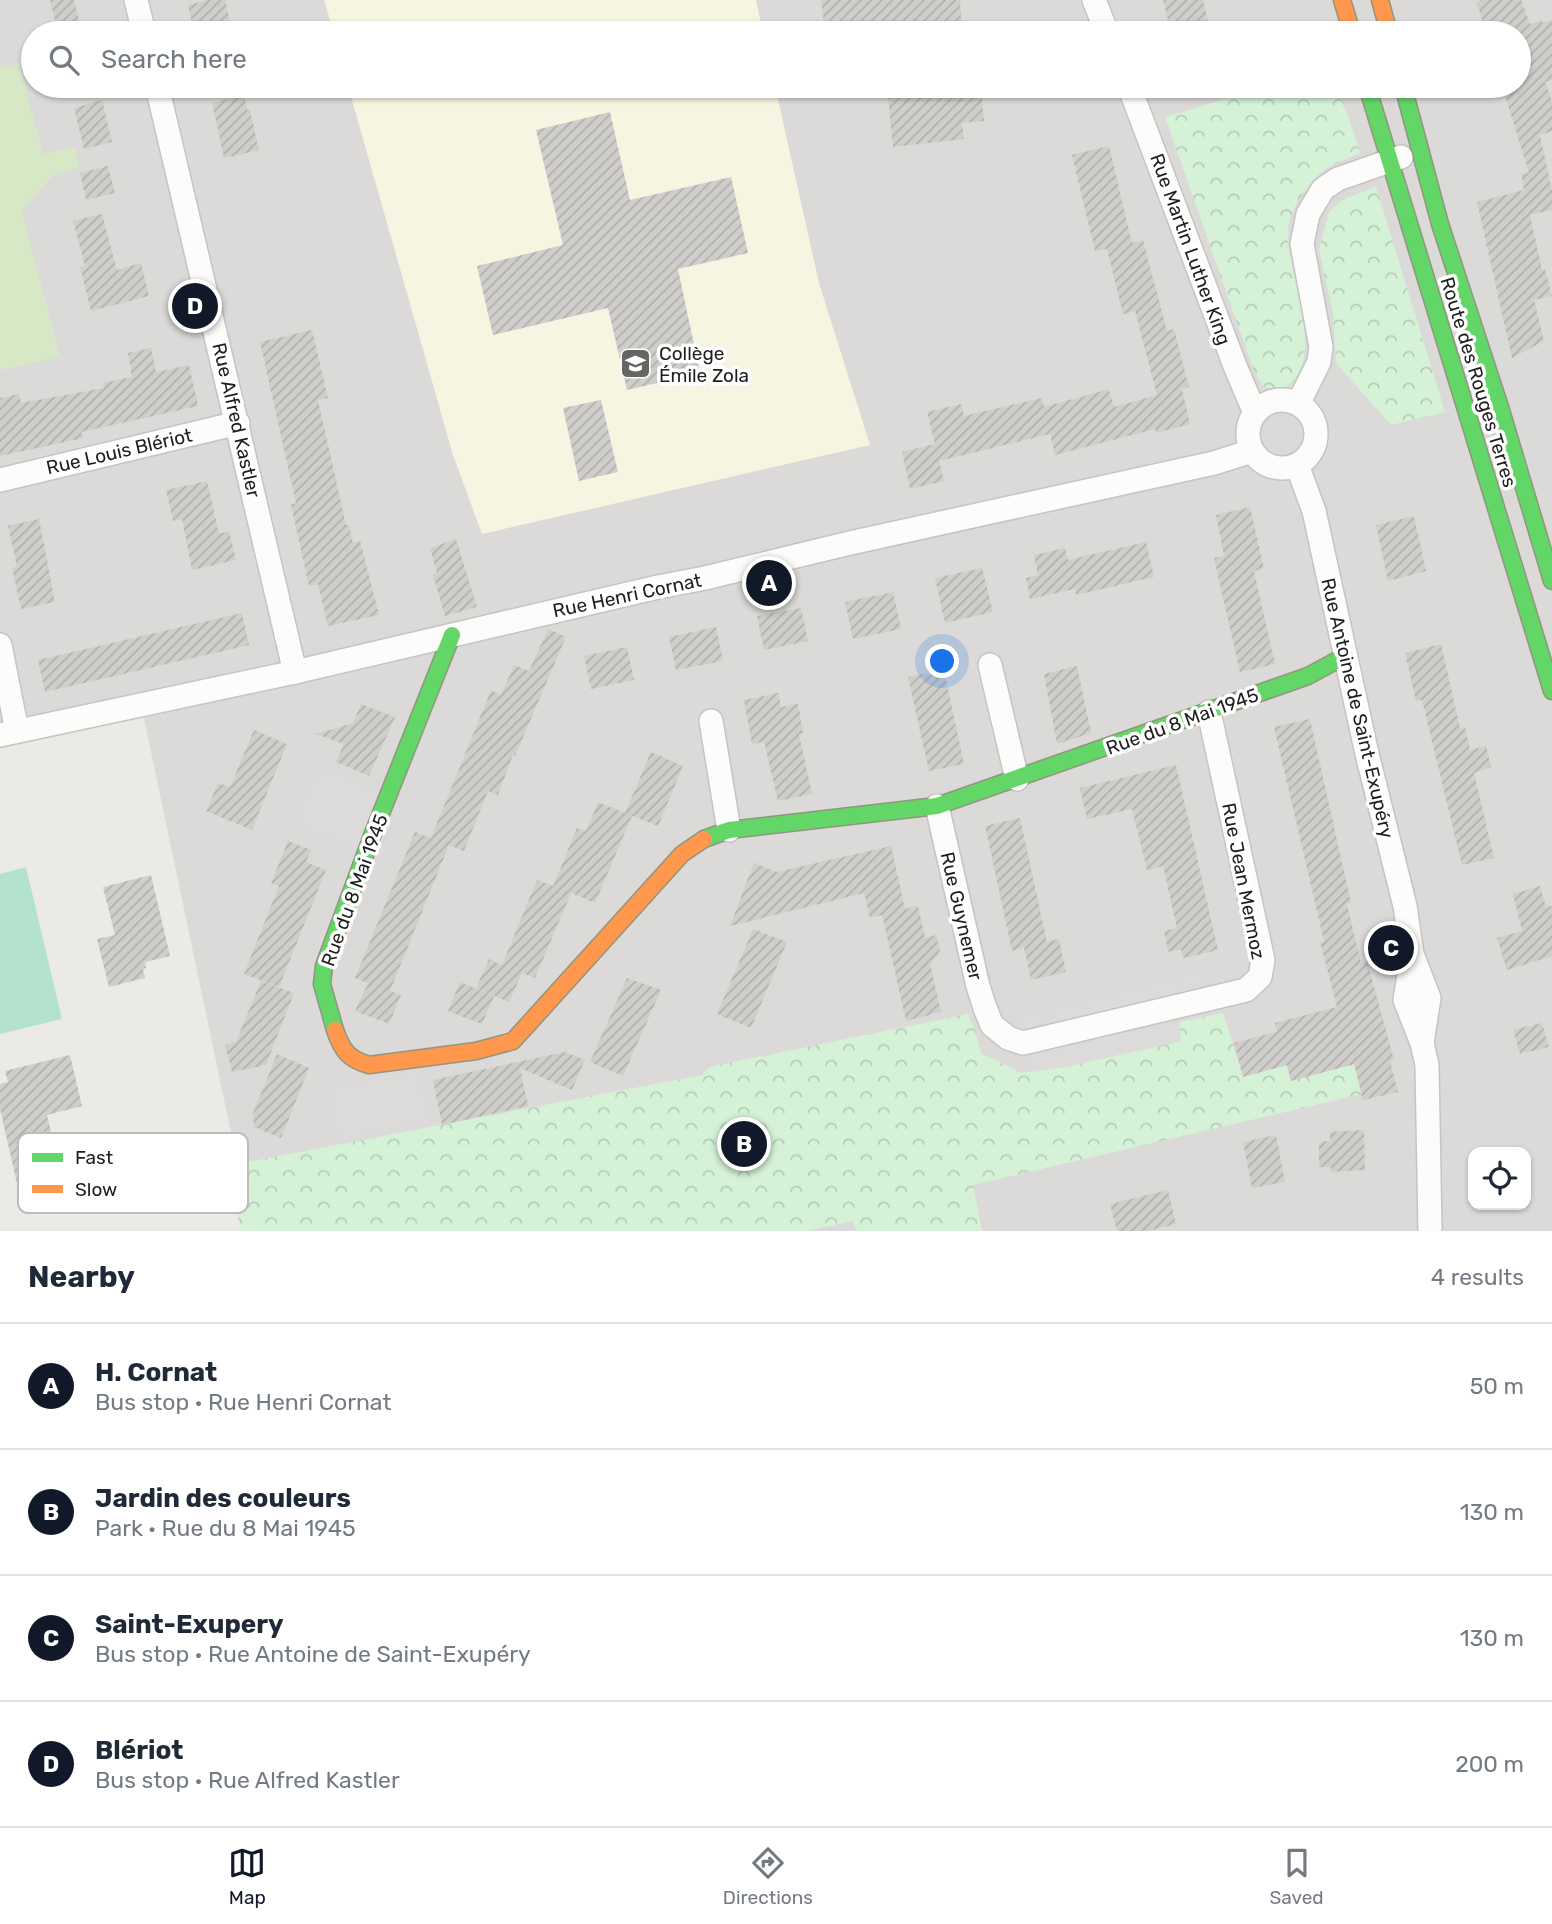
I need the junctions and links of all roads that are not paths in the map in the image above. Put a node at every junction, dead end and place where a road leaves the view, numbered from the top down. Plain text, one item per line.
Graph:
1 (136, 0) edge
2 (1094, 0) edge
3 (1342, 0) edge
4 (1380, 0) edge
5 (141, 21) edge
6 (1102, 21) edge
7 (1348, 21) edge
8 (1385, 21) edge
9 (160, 98) edge
10 (1134, 98) edge
11 (1371, 98) edge
12 (1406, 98) edge
13 (1421, 153) junction
14 (1389, 159) junction
15 (1298, 404) junction
16 (1255, 413) junction
17 (238, 423) junction
18 (1252, 451) junction
19 (1297, 465) junction
20 (0, 480) edge
21 (1552, 581) edge
22 (453, 635) junction
23 (0, 645) edge
24 (1345, 656) junction
25 (990, 665) dead end
26 (295, 672) junction
27 (1552, 691) edge
28 (1209, 712) junction
29 (710, 721) dead end
30 (8, 733) edge
31 (1017, 779) junction
32 (937, 806) junction
33 (729, 830) junction
34 (992, 1026) joint
35 (1430, 1231) edge

1 - 5 street
2 - 6 street
3 - 7 street
4 - 8 street
9 - 17 street, Rue Alfred Kastler
10 - 16 street, Rue Martin Luther King
11 - 14 street, Route des Rouges Terres
12 - 13 street, Route des Rouges Terres
13 - 14 street
13 - 21 street, Route des Rouges Terres
14 - 15 street
14 - 27 street, Route des Rouges Terres
15 - 16 street
15 - 19 street
16 - 18 street
17 - 20 street, Rue Louis Blériot
17 - 26 street, Rue Alfred Kastler
18 - 19 street
18 - 22 street, Rue Henri Cornat
19 - 24 street, Rue Antoine de Saint-Exupéry
22 - 26 street, Rue Henri Cornat
22 - 33 street, Rue du 8 Mai 1945
23 - 30 street
24 - 28 street, Rue du 8 Mai 1945
24 - 35 street, Rue Antoine de Saint-Exupéry
25 - 31 street
26 - 30 street, Rue Henri Cornat
28 - 31 street, Rue du 8 Mai 1945
28 - 34 street, Rue Jean Mermoz
29 - 33 street
31 - 32 street, Rue du 8 Mai 1945
32 - 33 street, Rue du 8 Mai 1945
32 - 34 street, Rue Guynemer

